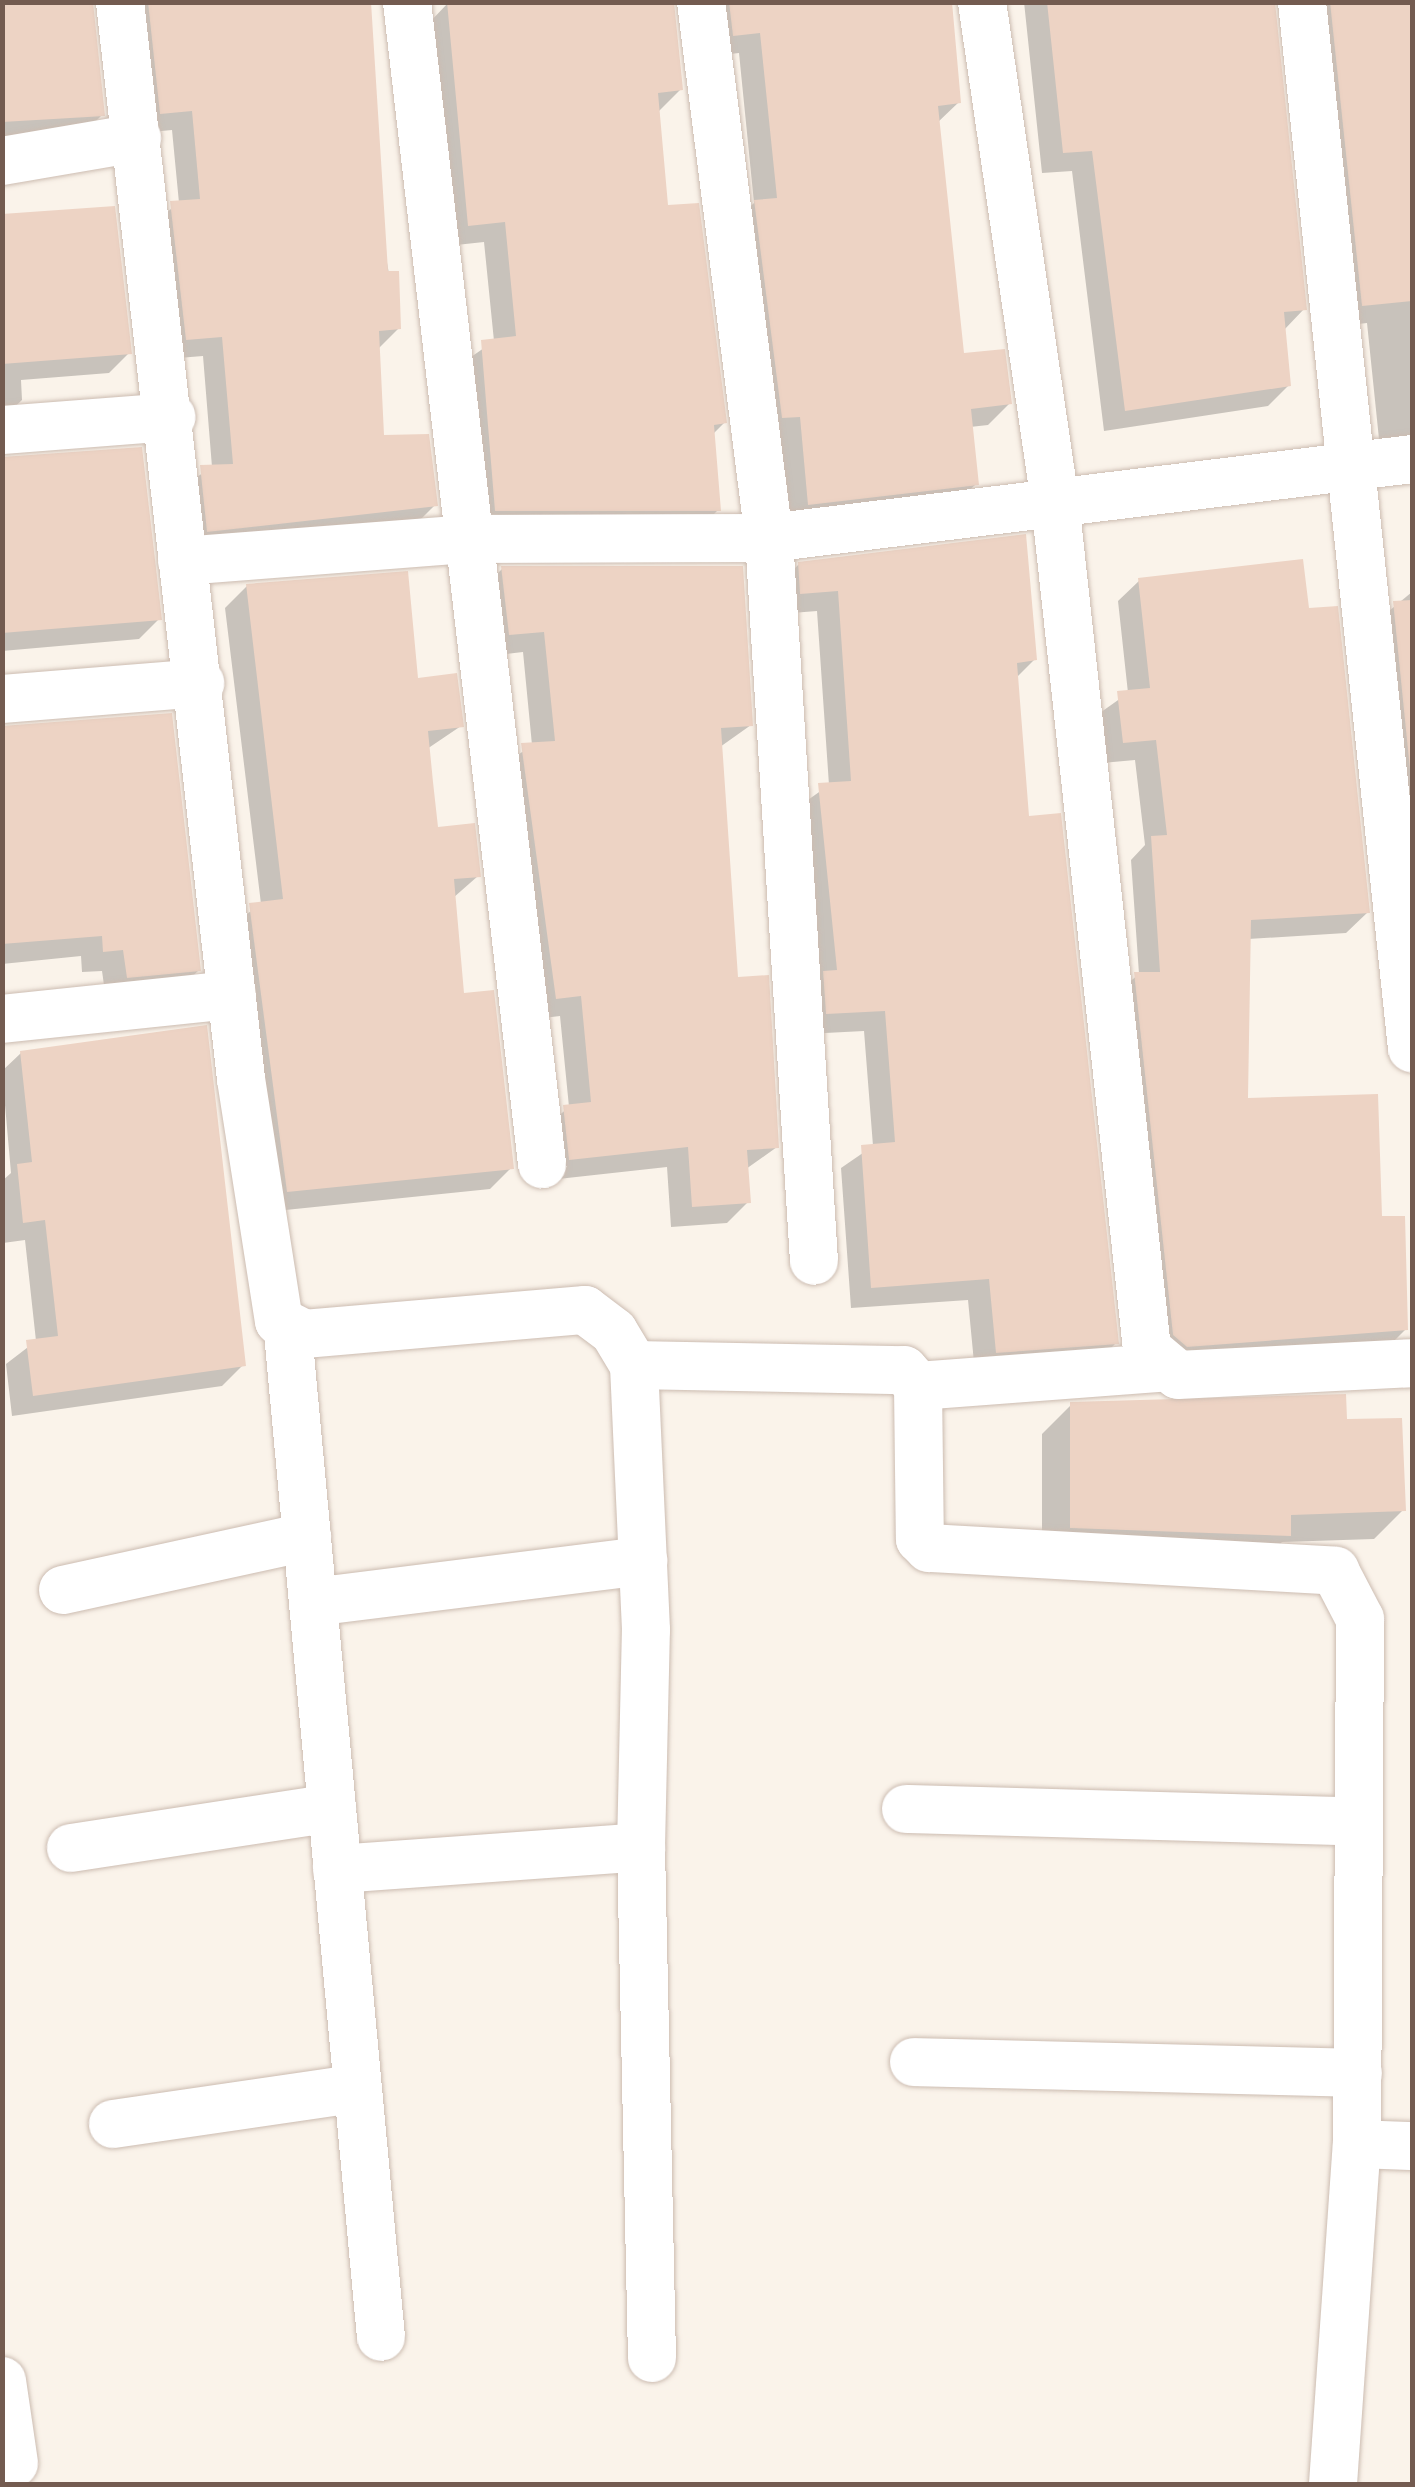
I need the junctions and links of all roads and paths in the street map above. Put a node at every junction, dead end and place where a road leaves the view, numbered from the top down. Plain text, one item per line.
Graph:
1 (120, 2) edge
2 (407, 2) edge
3 (702, 2) edge
4 (982, 2) edge
5 (1302, 2) edge
6 (137, 138) junction
7 (2, 161) edge
8 (172, 417) junction
9 (2, 430) edge
10 (1412, 459) edge
11 (1355, 462) junction
12 (1054, 502) junction
13 (769, 538) junction
14 (468, 539) junction
15 (182, 561) junction
16 (200, 683) junction
17 (2, 699) edge
18 (232, 995) junction
19 (2, 1019) edge
20 (1412, 1048) edge
21 (542, 1164) dead end
22 (814, 1262) dead end
23 (288, 1333) junction
24 (1412, 1363) edge
25 (634, 1366) junction
26 (1160, 1368) junction
27 (918, 1386) junction
28 (307, 1538) junction
29 (642, 1561) junction
30 (63, 1590) dead end
31 (313, 1602) junction
32 (332, 1808) junction
33 (906, 1809) dead end
34 (1358, 1822) junction
35 (641, 1847) junction
36 (71, 1848) dead end
37 (336, 1869) junction
38 (914, 2062) dead end
39 (1358, 2073) junction
40 (353, 2089) junction
41 (114, 2124) dead end
42 (1357, 2144) junction
43 (1412, 2146) edge
44 (380, 2336) dead end
45 (652, 2358) dead end
46 (2, 2381) edge
47 (14, 2463) dead end
48 (1334, 2484) edge

1 - 6 street
2 - 14 street
3 - 13 street
4 - 12 street
5 - 11 street
6 - 7 street
6 - 8 street
8 - 9 street
8 - 15 street
10 - 11 street
11 - 12 street
11 - 20 street
12 - 13 street
12 - 26 street
13 - 14 street
13 - 22 street
14 - 15 street
14 - 21 street
15 - 16 street
16 - 17 street
16 - 18 street
18 - 19 street
18 - 23 street
23 - 25 street
23 - 28 street
24 - 26 street
25 - 27 street
25 - 29 street
26 - 27 street
27 - 34 street
28 - 30 street
28 - 31 street
29 - 31 street
29 - 35 street
31 - 32 street
32 - 36 street
32 - 37 street
33 - 34 street
34 - 39 street
35 - 37 street
35 - 45 street
37 - 40 street
38 - 39 street
39 - 42 street
40 - 41 street
40 - 44 street
42 - 43 street
42 - 48 street
46 - 47 street

